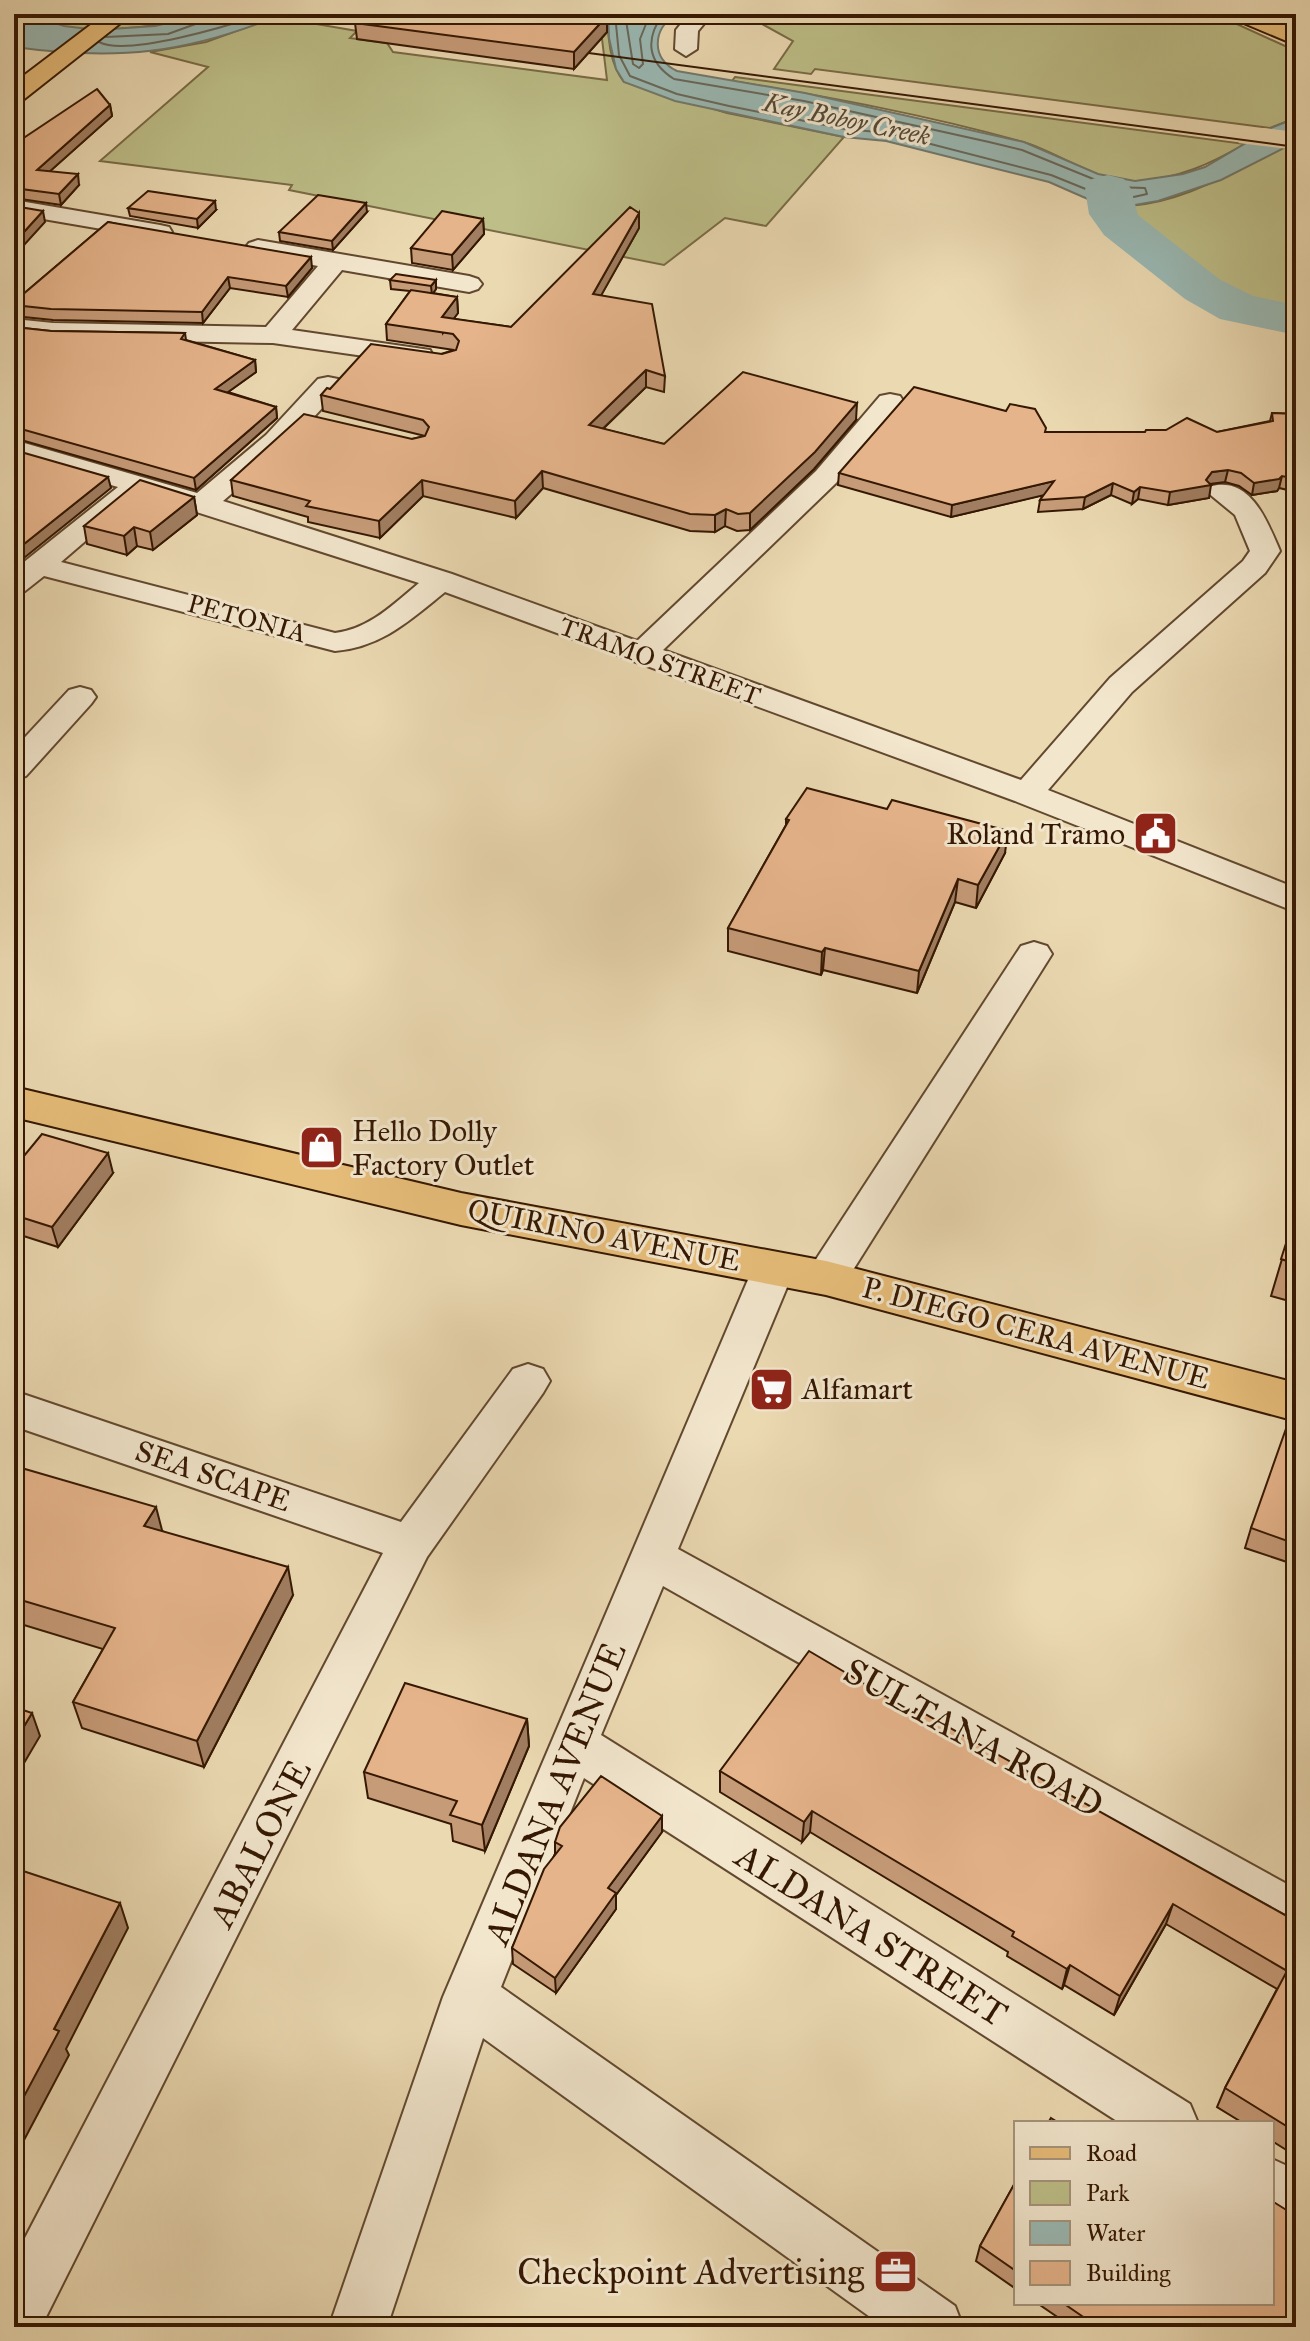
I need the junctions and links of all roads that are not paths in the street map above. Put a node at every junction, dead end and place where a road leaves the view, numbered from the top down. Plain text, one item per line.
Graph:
1 (120, 14) edge
2 (701, 14) edge
3 (1242, 14) edge
4 (1290, 14) edge
5 (1296, 16) edge
6 (1296, 38) edge
7 (686, 49) dead end
8 (14, 95) edge
9 (14, 207) edge
10 (182, 235) edge
11 (228, 243) edge
12 (335, 262) junction
13 (469, 284) dead end
14 (14, 327) edge
15 (273, 335) junction
16 (444, 359) edge
17 (328, 385) edge
18 (890, 402) dead end
19 (299, 417) junction
20 (327, 424) edge
21 (14, 449) edge
22 (138, 484) junction
23 (1222, 492) dead end
24 (202, 504) junction
25 (25, 575) edge
26 (441, 580) junction
27 (640, 655) junction
28 (80, 697) dead end
29 (14, 769) edge
30 (1027, 794) junction
31 (1296, 901) edge
32 (1034, 954) dead end
33 (14, 1102) edge
34 (774, 1268) junction
35 (826, 1278) junction
36 (528, 1381) dead end
37 (1296, 1402) edge
38 (18, 1416) edge
39 (411, 1544) junction
40 (653, 1558) junction
41 (573, 1744) junction
42 (1296, 1916) edge
43 (470, 1997) junction
44 (1167, 2121) edge
45 (1274, 2188) edge
46 (1296, 2203) edge
47 (14, 2319) edge
48 (368, 2322) edge
49 (934, 2327) edge

1 - 8 main road
2 - 7 street
3 - 6 main road
4 - 5 main road
9 - 10 street
11 - 12 street
12 - 13 street
12 - 15 street
14 - 15 street
15 - 16 street
17 - 19 street
18 - 27 street
19 - 20 street
19 - 24 street
21 - 22 street, TRAMO STREET
22 - 24 street, TRAMO STREET
22 - 25 street
23 - 30 street
24 - 26 street, TRAMO STREET
25 - 26 street, PETONIA
26 - 27 street, TRAMO STREET
27 - 30 street, TRAMO STREET
28 - 29 street
30 - 31 street, TRAMO STREET
32 - 35 street
33 - 34 main road, QUIRINO AVENUE
34 - 35 main road, P. DIEGO CERA AVENUE
34 - 40 street, ALDANA AVENUE
35 - 37 main road, P. DIEGO CERA AVENUE
36 - 39 street, ABALONE
38 - 39 street, SEA SCAPE
39 - 47 street, ABALONE
40 - 41 street, ALDANA AVENUE
40 - 42 street, SULTANA ROAD
41 - 43 street, ALDANA AVENUE
41 - 44 street, ALDANA STREET
43 - 48 street, ALDANA AVENUE
43 - 49 street
45 - 46 street

